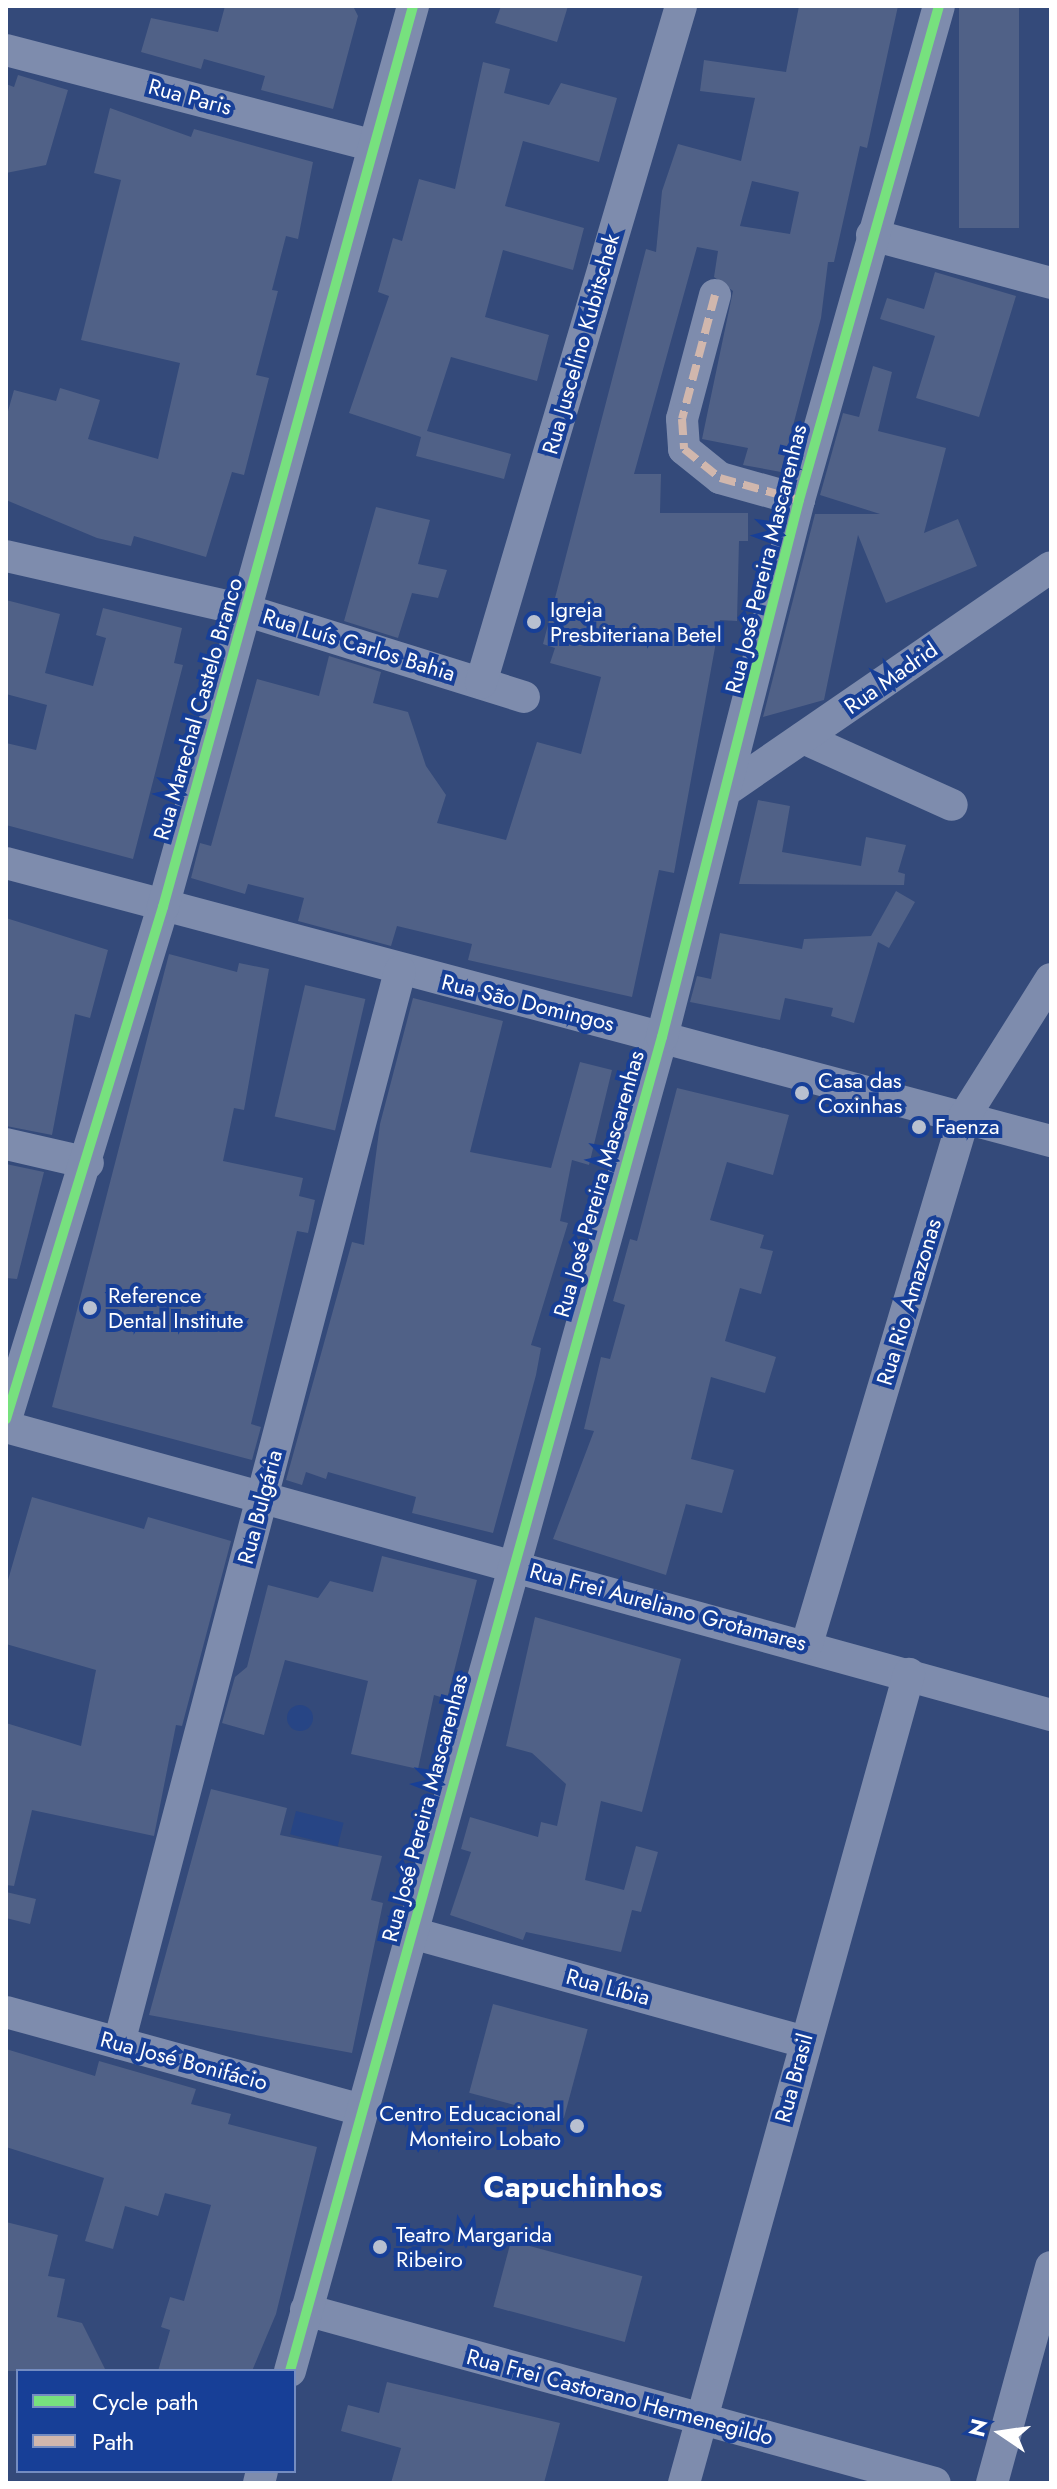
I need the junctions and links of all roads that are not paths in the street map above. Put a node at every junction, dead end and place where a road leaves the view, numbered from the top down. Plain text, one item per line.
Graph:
1 (413, 6) edge
2 (681, 6) edge
3 (939, 6) edge
4 (6, 50) edge
5 (374, 146) junction
6 (872, 235) junction
7 (1051, 283) edge
8 (715, 295) dead end
9 (799, 500) junction
10 (6, 556) edge
11 (1051, 567) edge
12 (248, 611) junction
13 (481, 683) junction
14 (524, 697) dead end
15 (803, 738) junction
16 (731, 787) junction
17 (952, 805) dead end
18 (6, 863) edge
19 (163, 907) junction
20 (400, 971) junction
21 (1051, 979) edge
22 (662, 1037) junction
23 (964, 1117) junction
24 (1051, 1141) edge
25 (6, 1144) edge
26 (88, 1163) junction
27 (6, 1419) edge
28 (6, 1427) edge
29 (264, 1495) junction
30 (512, 1564) junction
31 (807, 1644) junction
32 (909, 1674) junction
33 (1051, 1715) edge
34 (412, 1933) junction
35 (6, 2012) edge
36 (804, 2042) junction
37 (119, 2043) junction
38 (362, 2110) junction
39 (1051, 2267) edge
40 (306, 2310) junction
41 (291, 2369) edge
42 (701, 2419) junction
43 (684, 2483) edge
44 (935, 2483) edge
45 (992, 2483) edge

1 - 5 street, Rua Marechal Castelo Branco
2 - 13 street, Rua Juscelino Kubitschek
3 - 6 street, Rua José Pereira Mascarenhas
4 - 5 street, Rua Paris
5 - 12 street, Rua Marechal Castelo Branco
6 - 7 street
6 - 9 street, Rua José Pereira Mascarenhas
8 - 9 street
9 - 16 street, Rua José Pereira Mascarenhas
10 - 12 street, Rua Luís Carlos Bahia
11 - 15 street, Rua Madrid
12 - 13 street, Rua Luís Carlos Bahia
12 - 19 street, Rua Marechal Castelo Branco
13 - 14 street, Rua Luís Carlos Bahia
15 - 16 street, Rua Madrid
15 - 17 street
16 - 22 street, Rua José Pereira Mascarenhas
18 - 19 street, Rua São Domingos
19 - 20 street, Rua São Domingos
19 - 26 street, Rua Marechal Castelo Branco
20 - 22 street, Rua São Domingos
20 - 29 street, Rua Bulgária
21 - 23 street, Rua Rio Amazonas
22 - 23 street, Rua São Domingos
22 - 30 street, Rua José Pereira Mascarenhas
23 - 24 street, Rua São Domingos
23 - 31 street, Rua Rio Amazonas
25 - 26 street
26 - 27 street, Rua Marechal Castelo Branco
28 - 29 street, Rua Frei Aureliano Grotamares
29 - 30 street, Rua Frei Aureliano Grotamares
29 - 37 street, Rua Bulgária
30 - 31 street, Rua Frei Aureliano Grotamares
30 - 34 street, Rua José Pereira Mascarenhas
31 - 32 street, Rua Frei Aureliano Grotamares
32 - 33 street, Rua Frei Aureliano Grotamares
32 - 36 street, Rua Brasil
34 - 36 street, Rua Líbia
34 - 38 street, Rua José Pereira Mascarenhas
35 - 37 street, Rua José Bonifácio
36 - 42 street, Rua Brasil
37 - 38 street, Rua José Bonifácio
38 - 40 street, Rua José Pereira Mascarenhas
39 - 45 street
40 - 41 street, Rua José Pereira Mascarenhas
40 - 42 street, Rua Frei Castorano Hermenegildo
42 - 43 street, Rua Brasil
42 - 44 street, Rua Frei Castorano Hermenegildo

